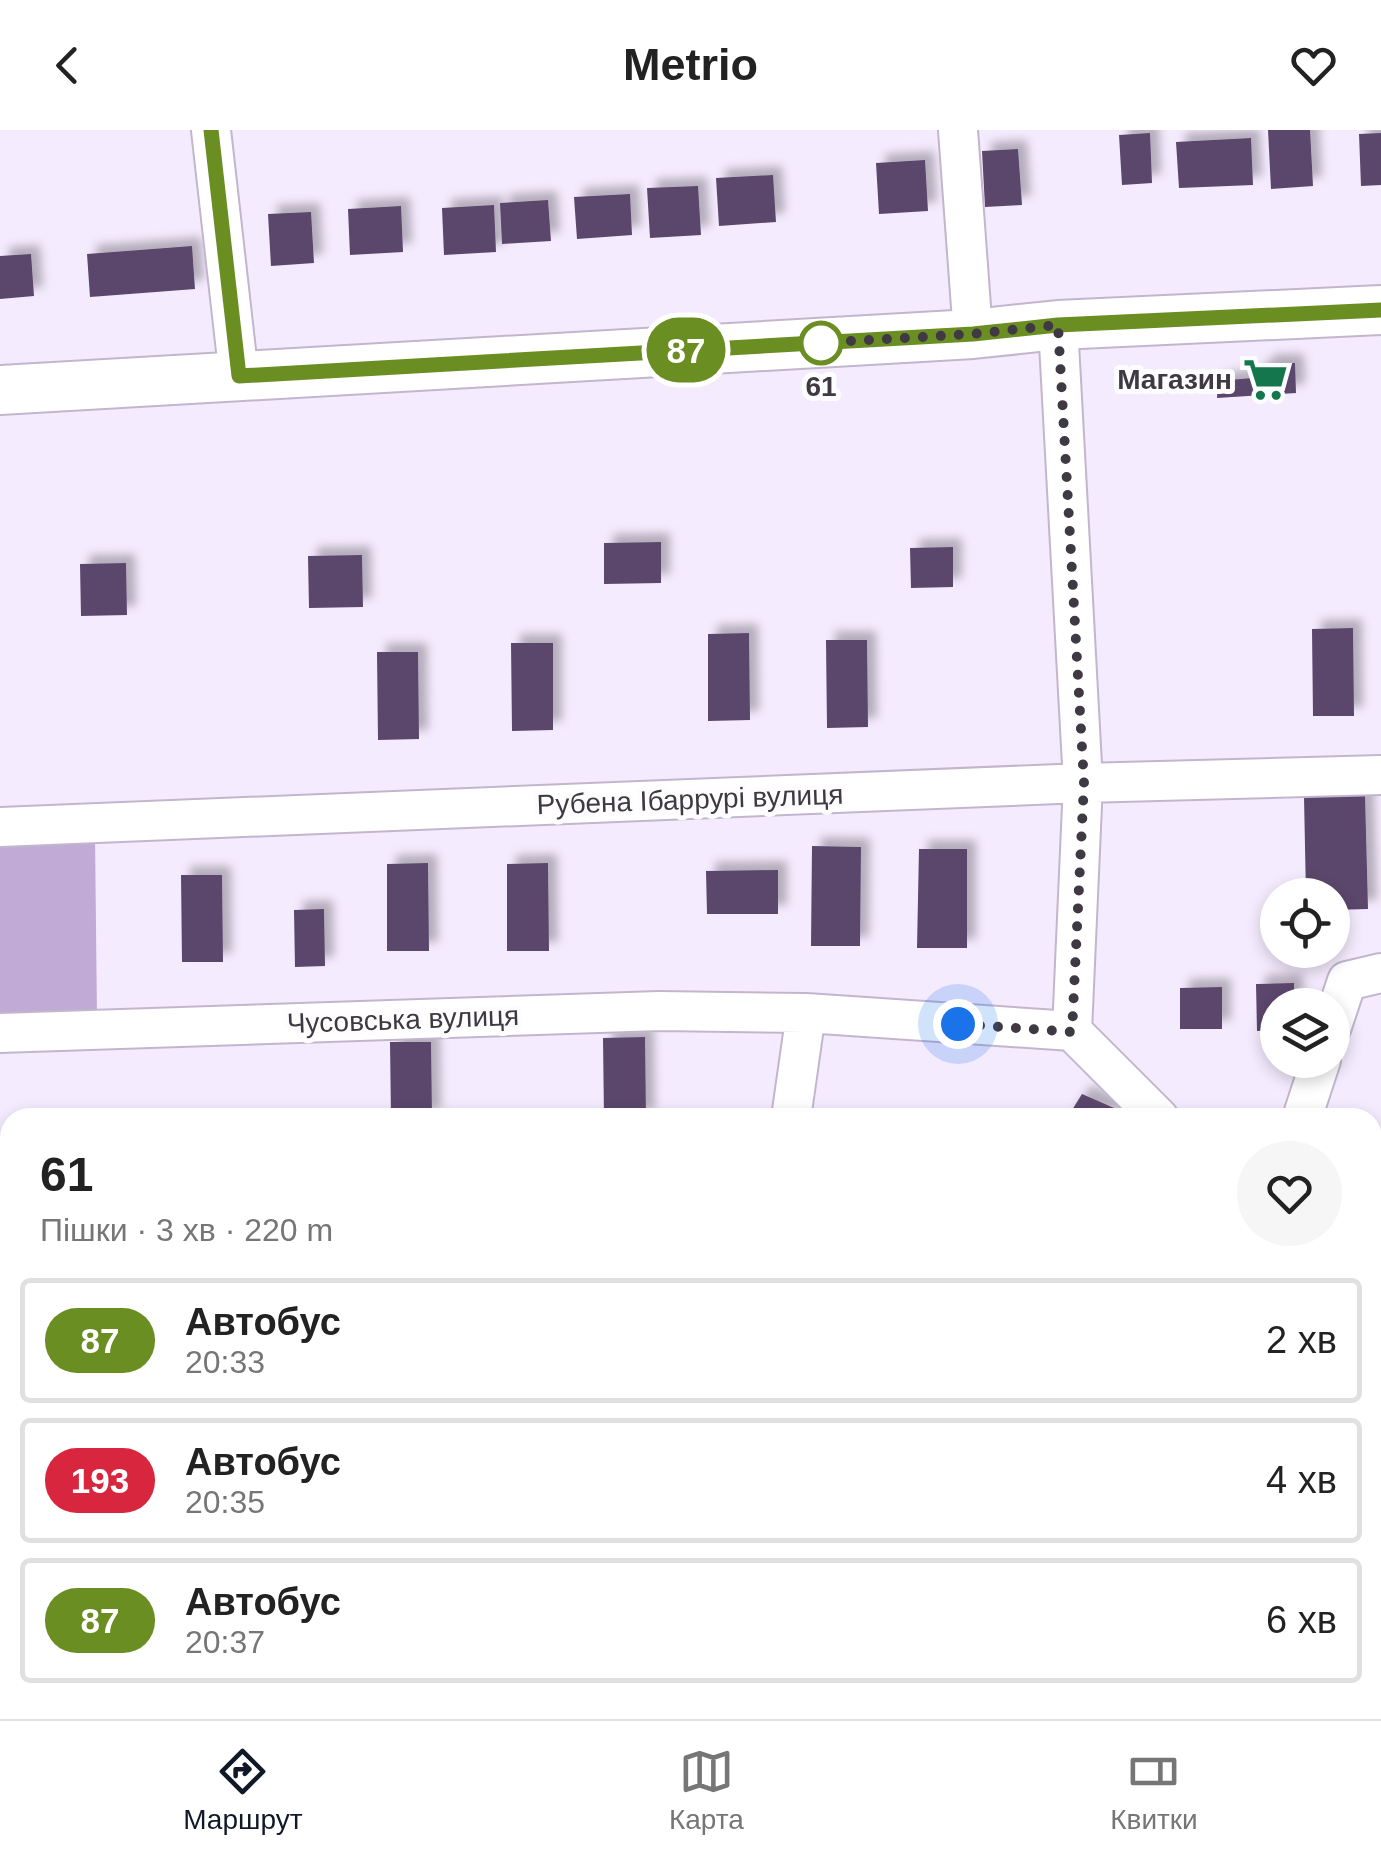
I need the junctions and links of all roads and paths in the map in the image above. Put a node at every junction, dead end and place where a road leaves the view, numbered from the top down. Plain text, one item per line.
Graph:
1 (211, 130) edge
2 (958, 130) edge
3 (1381, 310) edge
4 (1058, 325) junction
5 (973, 334) junction
6 (239, 376) junction
7 (0, 390) edge
8 (1381, 775) edge
9 (1084, 783) junction
10 (0, 827) edge
11 (1381, 973) edge
12 (1345, 988) edge
13 (806, 1013) junction
14 (1072, 1032) junction
15 (0, 1033) edge
16 (1316, 1078) edge
17 (792, 1108) edge
18 (1148, 1108) edge
19 (1305, 1108) edge

1 - 6 street
2 - 5 street
3 - 4 main road
4 - 5 main road
4 - 9 street
5 - 6 main road
6 - 7 main road
8 - 9 street, Рубена Ібаррурі вулиця
9 - 10 street, Рубена Ібаррурі вулиця
9 - 14 street
11 - 12 street
13 - 14 street, Чусовська вулиця
13 - 15 street, Чусовська вулиця
13 - 17 street
14 - 18 street
16 - 19 street

